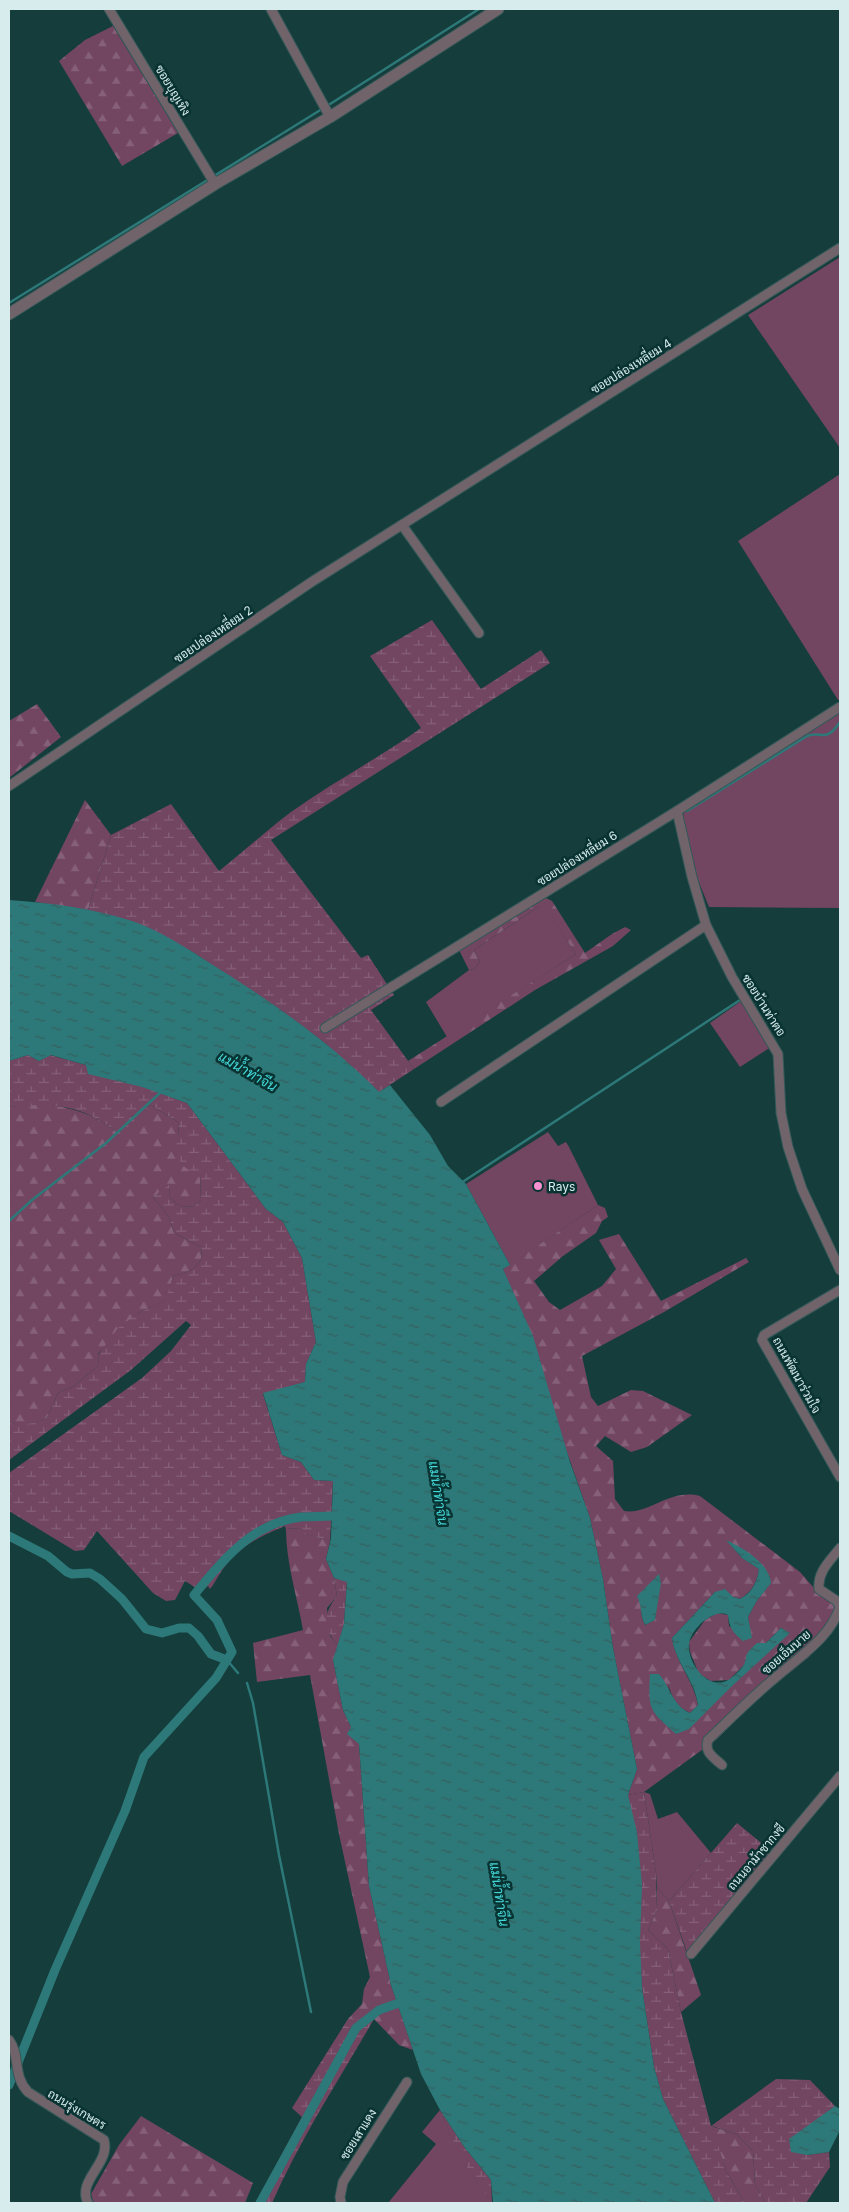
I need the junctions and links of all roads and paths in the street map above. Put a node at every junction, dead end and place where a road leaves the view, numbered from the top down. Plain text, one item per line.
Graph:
1 (109, 9) edge
2 (271, 9) edge
3 (498, 9) edge
4 (330, 117) junction
5 (215, 184) junction
6 (840, 248) edge
7 (9, 314) edge
8 (434, 505) joint
9 (402, 525) junction
10 (479, 633) dead end
11 (840, 707) edge
12 (9, 786) edge
13 (677, 811) junction
14 (706, 925) junction
15 (325, 1028) dead end
16 (441, 1102) dead end
17 (840, 1270) edge
18 (840, 1290) edge
19 (840, 1477) edge
20 (840, 1548) edge
21 (722, 1765) dead end
22 (840, 1776) edge
23 (691, 1954) dead end
24 (9, 2040) edge
25 (406, 2082) dead end
26 (88, 2203) edge
27 (341, 2203) edge

1 - 5 street, ซอยบุญเทิง
2 - 4 street
3 - 4 street
4 - 5 street
5 - 7 street
6 - 8 street, ซอยปล่องเหลี่ยม 4
8 - 9 street, ซอยปล่องเหลี่ยม 2
9 - 10 street
9 - 12 street, ซอยปล่องเหลี่ยม 2
11 - 13 street, ซอยปล่องเหลี่ยม 6
13 - 14 street, ซอยบ้านท่าตอ
13 - 15 street, ซอยปล่องเหลี่ยม 6
14 - 16 street
14 - 17 street, ซอยบ้านท่าตอ
18 - 19 street, ถนนพัฒนาร่วมใจ
20 - 21 street, ซอยเอ็มนาย
22 - 23 street, ถนนอาม้าซากงซี
24 - 26 street, ถนนรุ่งเกษตร
25 - 27 street, ซอยเสาแดง

